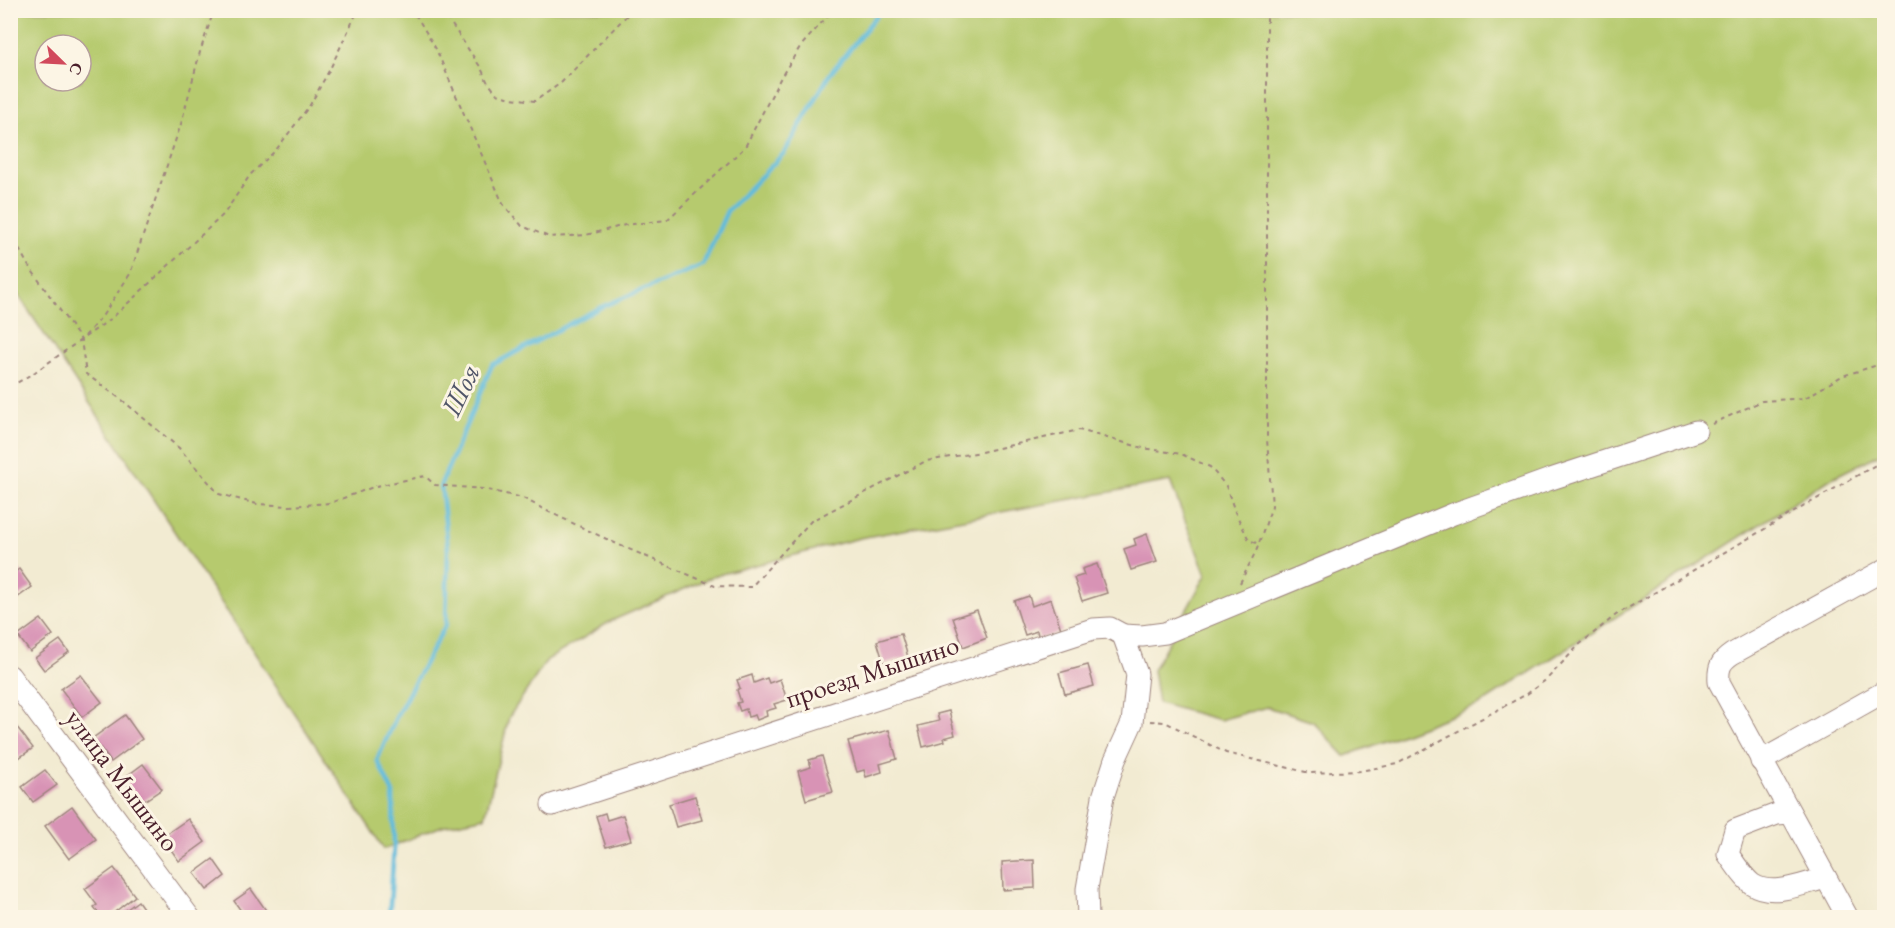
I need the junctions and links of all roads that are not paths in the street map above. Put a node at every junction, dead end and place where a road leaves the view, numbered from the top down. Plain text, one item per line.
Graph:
1 (1696, 431) road end
2 (1884, 570) edge
3 (1123, 635) junction
4 (10, 676) edge
5 (1884, 692) edge
6 (1874, 706) edge
7 (1761, 761) junction
8 (552, 805) dead end
9 (1790, 813) junction
10 (1826, 878) junction
11 (190, 918) edge
12 (1088, 918) edge
13 (1848, 918) edge

1 - 3 street, проезд Мышино
2 - 7 street
3 - 8 street, проезд Мышино
3 - 12 street
4 - 11 street, улица Мышино
5 - 6 street
6 - 7 street
7 - 9 street
9 - 10 street
9 - 10 street
10 - 13 street

